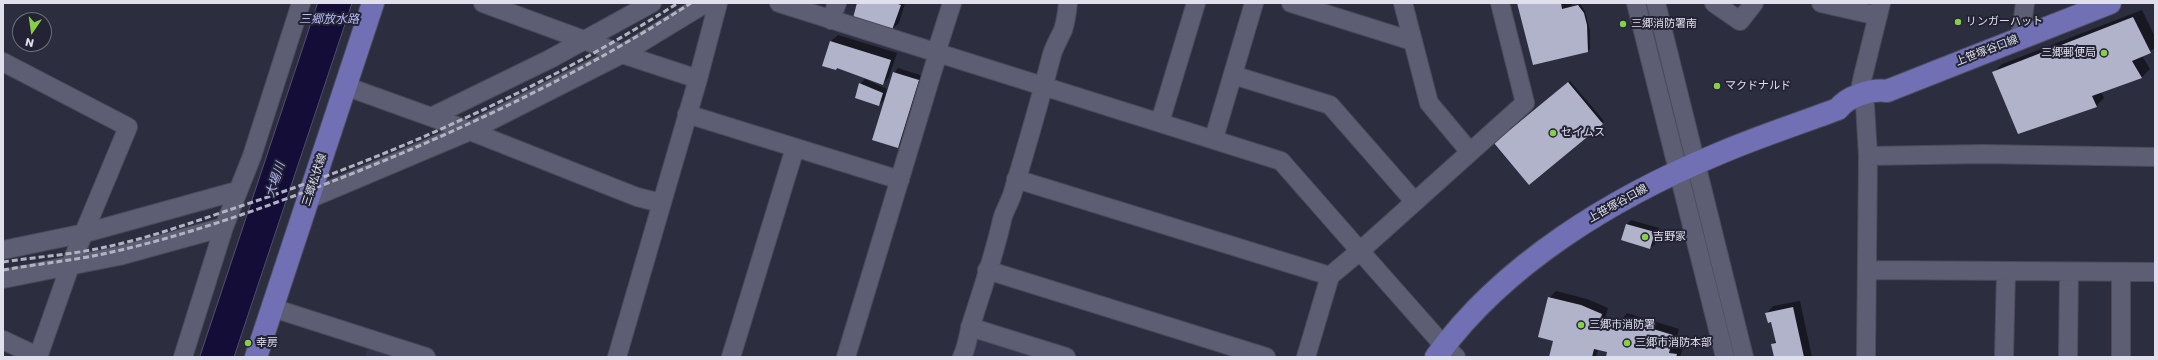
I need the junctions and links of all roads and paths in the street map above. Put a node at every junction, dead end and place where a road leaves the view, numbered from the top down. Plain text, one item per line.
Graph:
1 (301, 3) edge
2 (373, 3) edge
3 (483, 3) edge
4 (652, 3) edge
5 (706, 3) edge
6 (718, 3) edge
7 (779, 3) edge
8 (837, 3) edge
9 (952, 3) edge
10 (1068, 3) edge
11 (1196, 3) edge
12 (1254, 3) edge
13 (1291, 3) edge
14 (1403, 3) edge
15 (1500, 3) edge
16 (1636, 3) edge
17 (1656, 3) edge
18 (1714, 3) edge
19 (1754, 3) edge
20 (1821, 3) edge
21 (2025, 3) edge
22 (2110, 3) edge
23 (1880, 10) edge
24 (831, 20) junction
25 (585, 39) junction
26 (2020, 39) junction
27 (1412, 41) junction
28 (937, 53) junction
29 (622, 54) junction
30 (3, 62) edge
31 (1233, 75) junction
32 (698, 79) junction
33 (345, 86) junction
34 (1044, 87) junction
35 (1864, 100) junction
36 (687, 114) junction
37 (431, 117) junction
38 (1160, 122) junction
39 (470, 131) junction
40 (1214, 138) junction
41 (796, 148) junction
42 (1470, 152) junction
43 (1868, 156) junction
44 (2155, 157) edge
45 (1697, 164) junction
46 (1677, 173) junction
47 (1016, 179) junction
48 (900, 180) junction
49 (237, 191) junction
50 (309, 198) junction
51 (1415, 202) junction
52 (661, 203) junction
53 (224, 227) junction
54 (85, 233) junction
55 (3, 250) edge
56 (1360, 250) junction
57 (70, 266) junction
58 (987, 270) junction
59 (1868, 270) junction
60 (2006, 272) junction
61 (2069, 272) junction
62 (2121, 272) junction
63 (2155, 272) edge
64 (1330, 276) junction
65 (3, 280) edge
66 (273, 308) junction
67 (970, 327) junction
68 (3, 340) edge
69 (1223, 351) edge
70 (1446, 353) edge
71 (38, 357) edge
72 (183, 357) edge
73 (256, 357) edge
74 (426, 357) edge
75 (617, 357) edge
76 (731, 357) edge
77 (846, 357) edge
78 (962, 357) edge
79 (1066, 357) edge
80 (1266, 357) edge
81 (1306, 357) edge
82 (1725, 357) edge
83 (1744, 357) edge
84 (1866, 357) edge
85 (2004, 357) edge
86 (2068, 357) edge
87 (2121, 357) edge

1 - 49 street
2 - 33 main road, 三郷松伏線
3 - 25 street
4 - 25 street
5 - 29 street
6 - 32 street
7 - 24 street
8 - 24 street
9 - 28 street
10 - 34 street
11 - 38 street
12 - 31 street
13 - 27 street
14 - 27 street
15 - 42 street
16 - 46 street
17 - 45 street
18 - 19 street
20 - 23 street
21 - 26 street
22 - 26 main road, 上笹塚谷口線
23 - 35 street
24 - 28 street
25 - 29 street
25 - 37 street
26 - 35 main road, 上笹塚谷口線
27 - 42 street
28 - 34 street
28 - 48 street
29 - 32 street
29 - 39 street
30 - 54 street
31 - 40 street
31 - 51 street
32 - 36 street
33 - 37 street
33 - 50 main road, 三郷松伏線
34 - 38 street
34 - 47 street
35 - 43 street
35 - 45 main road, 上笹塚谷口線
36 - 41 street
36 - 52 street
37 - 39 street
38 - 40 street
39 - 50 street
39 - 52 street
40 - 56 street
41 - 48 street
41 - 76 street
42 - 51 street
43 - 44 street
43 - 59 street
45 - 46 main road, 上笹塚谷口線
45 - 83 street
46 - 70 main road, 上笹塚谷口線
46 - 82 street
47 - 58 street
47 - 64 street
48 - 77 street
49 - 53 street
49 - 54 street
50 - 66 main road, 三郷松伏線
51 - 56 street
52 - 75 street
53 - 57 street
53 - 72 street
54 - 55 street
54 - 57 street
56 - 64 street
56 - 70 street
57 - 65 street
57 - 71 street
58 - 67 street
58 - 69 street
59 - 60 street
59 - 84 street
60 - 61 street
60 - 85 street
61 - 62 street
61 - 86 street
62 - 63 street
62 - 87 street
64 - 81 street
66 - 73 main road, 三郷松伏線
66 - 74 street
67 - 78 street
67 - 79 street
68 - 71 street
69 - 80 street

